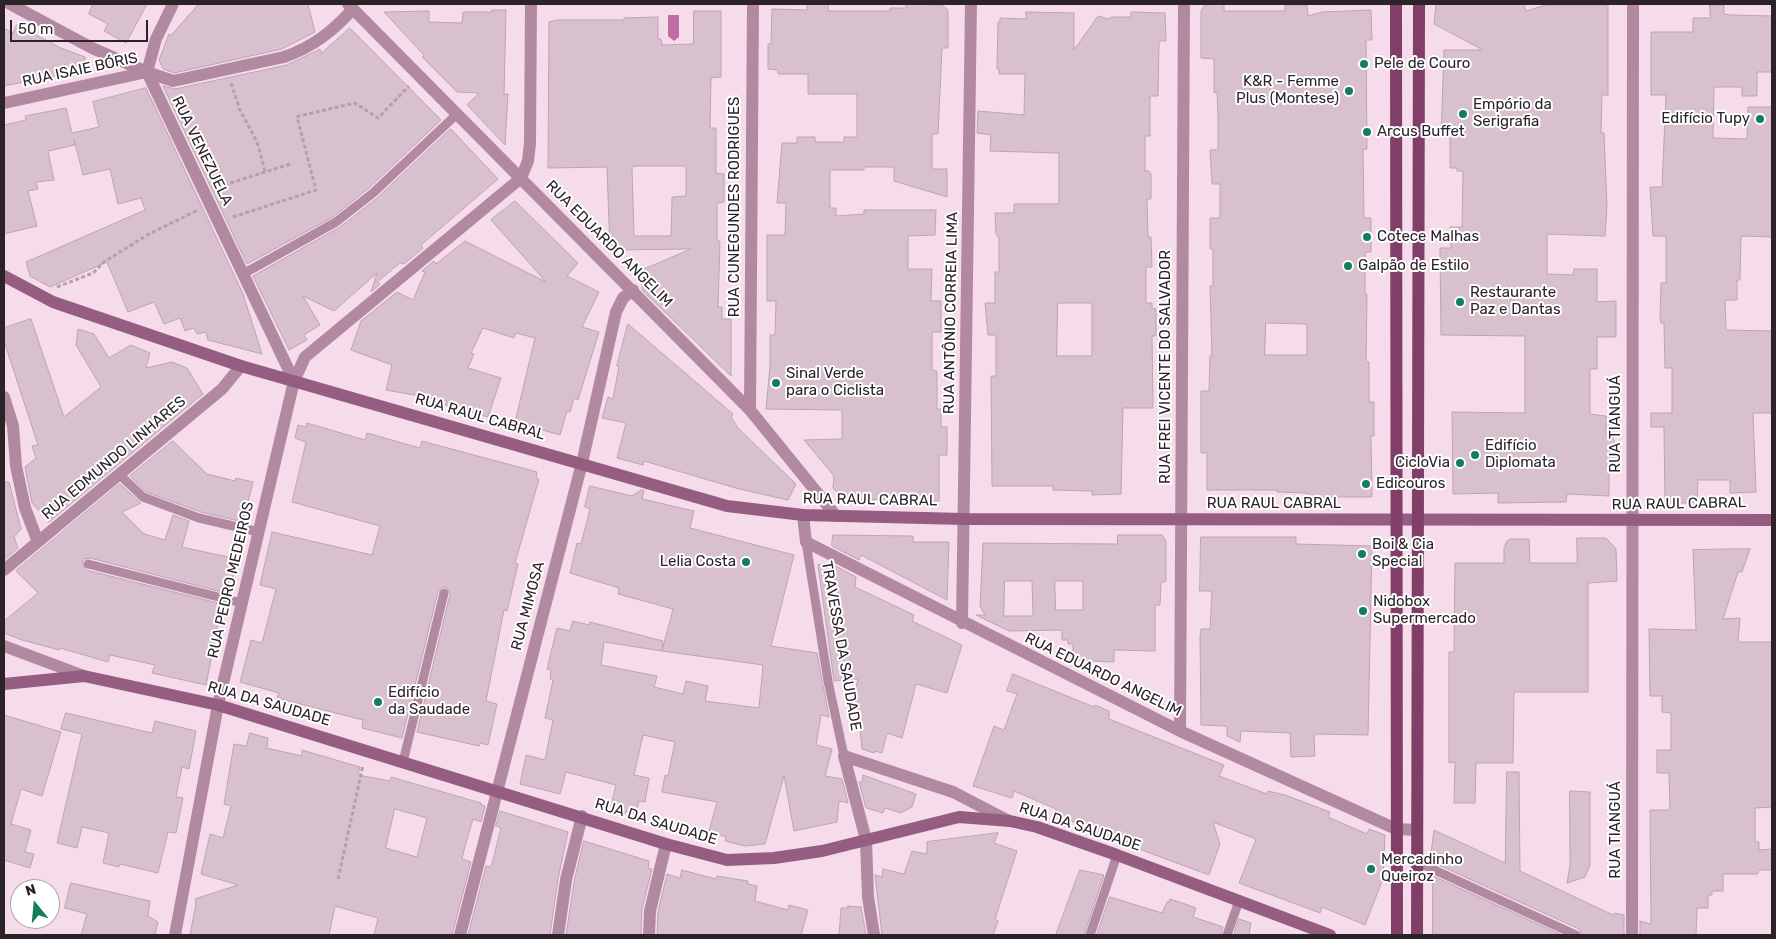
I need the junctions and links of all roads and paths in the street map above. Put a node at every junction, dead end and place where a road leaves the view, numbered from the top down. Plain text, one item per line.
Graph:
1 (10, 4) edge
2 (173, 4) edge
3 (531, 4) edge
4 (753, 4) edge
5 (971, 4) edge
6 (1184, 4) edge
7 (1396, 4) edge
8 (1419, 4) edge
9 (1633, 4) edge
10 (351, 6) edge
11 (227, 70) junction
12 (146, 72) junction
13 (418, 75) junction
14 (4, 103) edge
15 (457, 114) junction
16 (290, 164) dead end
17 (265, 171) junction
18 (521, 178) junction
19 (207, 198) junction
20 (218, 222) junction
21 (243, 274) junction
22 (4, 276) edge
23 (633, 290) junction
24 (38, 295) junction
25 (241, 366) junction
26 (294, 381) junction
27 (4, 397) edge
28 (750, 410) junction
29 (582, 464) junction
30 (120, 475) junction
31 (802, 516) junction
32 (836, 516) junction
33 (964, 519) junction
34 (1182, 520) junction
35 (1396, 520) junction
36 (1417, 520) junction
37 (1772, 520) edge
38 (1632, 521) junction
39 (259, 532) junction
40 (38, 542) junction
41 (806, 542) junction
42 (88, 564) dead end
43 (4, 570) edge
44 (444, 593) dead end
45 (242, 602) junction
46 (962, 623) junction
47 (4, 646) edge
48 (84, 676) junction
49 (4, 684) edge
50 (218, 705) junction
51 (1180, 730) junction
52 (366, 750) junction
53 (844, 756) junction
54 (403, 762) junction
55 (496, 792) junction
56 (582, 816) junction
57 (1010, 821) junction
58 (1396, 829) junction
59 (1417, 830) junction
60 (866, 840) junction
61 (666, 844) junction
62 (1118, 855) junction
63 (1417, 862) junction
64 (338, 879) dead end
65 (1239, 901) junction
66 (175, 935) edge
67 (460, 935) edge
68 (558, 935) edge
69 (649, 935) edge
70 (874, 935) edge
71 (1090, 935) edge
72 (1227, 935) edge
73 (1330, 935) edge
74 (1397, 935) edge
75 (1417, 935) edge
76 (1576, 935) edge
77 (1632, 935) edge

1 - 12 street
2 - 12 street
3 - 18 street
4 - 28 street, RUA CUNEGUNDES RODRIGUES
5 - 33 street, RUA ANTÔNIO CORREIA LIMA
6 - 34 street, RUA FREI VICENTE DO SALVADOR
7 - 35 main road
8 - 36 main road
9 - 38 street, RUA TIANGUÁ
10 - 11 street, RUA ISAIE BÓRIS
10 - 13 street, RUA EDUARDO ANGELIM
11 - 12 street, RUA ISAIE BÓRIS
11 - 17 path
12 - 14 street, RUA ISAIE BÓRIS
12 - 19 street, RUA VENEZUELA
13 - 15 street, RUA EDUARDO ANGELIM
13 - 20 path
15 - 18 street, RUA EDUARDO ANGELIM
15 - 21 lane
16 - 17 path
17 - 19 path
18 - 23 street, RUA EDUARDO ANGELIM
18 - 26 street
19 - 20 street, RUA VENEZUELA
19 - 24 path
20 - 21 street, RUA VENEZUELA
21 - 26 street, RUA VENEZUELA
22 - 24 main road, RUA RAUL CABRAL
23 - 28 street, RUA EDUARDO ANGELIM
23 - 29 street, RUA MIMOSA
24 - 25 main road, RUA RAUL CABRAL
25 - 26 main road, RUA RAUL CABRAL
25 - 30 street, RUA EDMUNDO LINHARES
26 - 29 main road, RUA RAUL CABRAL
26 - 39 street, RUA PEDRO MEDEIROS
27 - 40 street
28 - 32 street, RUA EDUARDO ANGELIM
29 - 31 main road, RUA RAUL CABRAL
29 - 55 street, RUA MIMOSA
30 - 39 lane
30 - 40 street, RUA EDMUNDO LINHARES
31 - 32 main road, RUA RAUL CABRAL
31 - 41 street
32 - 33 main road, RUA RAUL CABRAL
33 - 34 main road, RUA RAUL CABRAL
33 - 46 street, RUA ANTÔNIO CORREIA LIMA
34 - 35 main road, RUA RAUL CABRAL
34 - 51 street, RUA FREI VICENTE DO SALVADOR
35 - 36 main road, RUA RAUL CABRAL
35 - 58 main road
36 - 38 main road, RUA RAUL CABRAL
36 - 59 main road
37 - 38 main road, RUA RAUL CABRAL
38 - 77 street, RUA TIANGUÁ
39 - 45 street, RUA PEDRO MEDEIROS
40 - 43 street, RUA EDMUNDO LINHARES
41 - 46 street, RUA EDUARDO ANGELIM
41 - 53 lane, TRAVESSA DA SAUDADE
42 - 45 lane
44 - 54 lane
45 - 50 street, RUA PEDRO MEDEIROS
46 - 51 street, RUA EDUARDO ANGELIM
47 - 48 street, RUA DA SAUDADE
48 - 49 main road
48 - 50 main road, RUA DA SAUDADE
50 - 52 main road, RUA DA SAUDADE
50 - 66 street, RUA PEDRO MEDEIROS
51 - 58 street, RUA EDUARDO ANGELIM
52 - 54 main road, RUA DA SAUDADE
52 - 64 path
53 - 57 street
53 - 60 street, TRAVESSA DA SAUDADE
54 - 55 main road, RUA DA SAUDADE
55 - 56 main road, RUA DA SAUDADE
55 - 67 street, RUA MIMOSA
56 - 61 main road, RUA DA SAUDADE
56 - 68 street
57 - 60 main road, RUA DA SAUDADE
57 - 62 main road, RUA DA SAUDADE
58 - 59 street, RUA EDUARDO ANGELIM
58 - 74 main road
59 - 63 main road
60 - 61 main road, RUA DA SAUDADE
60 - 70 street, TRAVESSA DA SAUDADE
61 - 69 street
62 - 65 main road, RUA DA SAUDADE
62 - 71 lane
63 - 75 main road
63 - 76 lane
65 - 72 lane
65 - 73 main road, RUA DA SAUDADE

